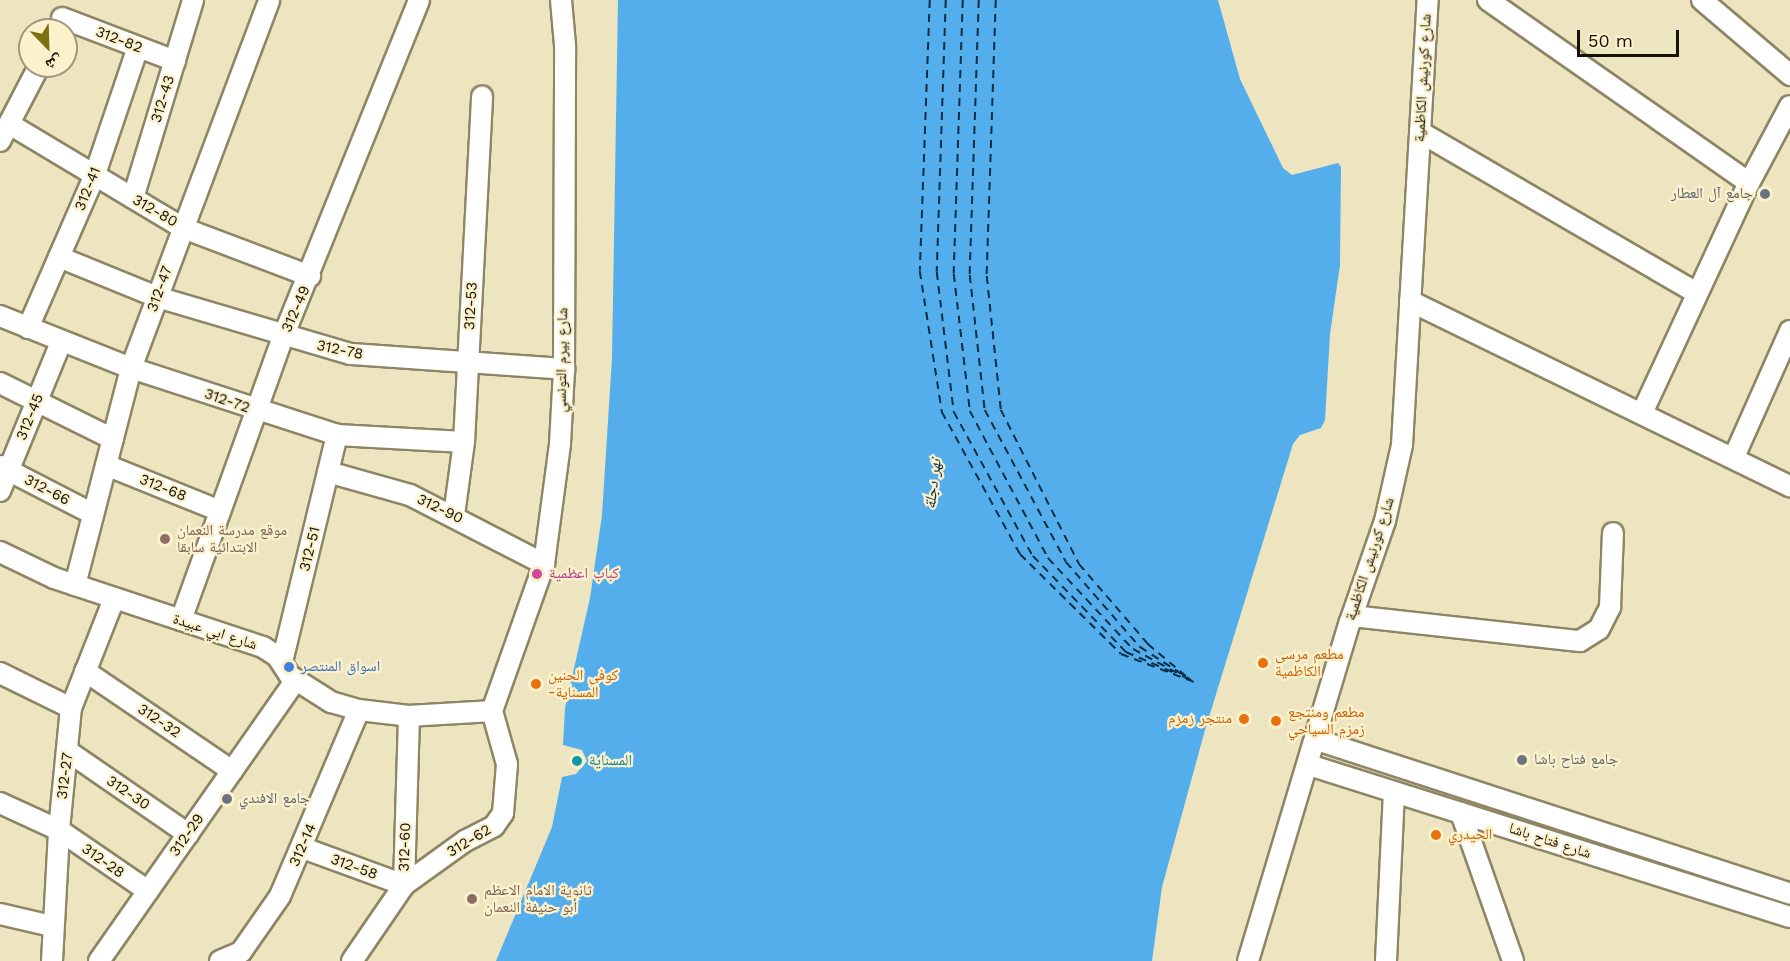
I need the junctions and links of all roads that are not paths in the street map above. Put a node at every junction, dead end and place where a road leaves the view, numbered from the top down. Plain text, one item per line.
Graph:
1 (193, 0) edge
2 (269, 0) edge
3 (419, 0) edge
4 (561, 0) edge
5 (1428, 0) edge
6 (1488, 0) edge
7 (1702, 0) edge
8 (62, 16) edge
9 (138, 47) junction
10 (175, 61) junction
11 (1790, 75) edge
12 (33, 78) edge
13 (482, 96) dead end
14 (1790, 106) edge
15 (11, 125) junction
16 (1420, 132) junction
17 (0, 141) edge
18 (94, 177) junction
19 (1749, 183) junction
20 (133, 198) junction
21 (183, 228) junction
22 (59, 257) junction
23 (310, 276) junction
24 (1698, 293) junction
25 (157, 297) junction
26 (1410, 301) junction
27 (0, 316) edge
28 (28, 328) junction
29 (1790, 331) edge
30 (283, 337) junction
31 (61, 342) junction
32 (468, 363) junction
33 (131, 368) junction
34 (564, 369) junction
35 (0, 383) edge
36 (37, 401) junction
37 (256, 411) junction
38 (1643, 411) junction
39 (337, 435) junction
40 (113, 439) junction
41 (464, 442) junction
42 (1734, 457) junction
43 (106, 465) junction
44 (4, 468) edge
45 (328, 472) junction
46 (1790, 486) edge
47 (0, 491) edge
48 (220, 511) junction
49 (93, 514) junction
50 (454, 516) junction
51 (1613, 533) dead end
52 (2, 560) edge
53 (544, 564) junction
54 (75, 585) junction
55 (114, 599) junction
56 (1352, 616) junction
57 (181, 621) junction
58 (282, 662) junction
59 (85, 671) junction
60 (0, 673) edge
61 (296, 680) junction
62 (71, 708) junction
63 (359, 710) junction
64 (492, 711) junction
65 (409, 716) junction
66 (1317, 740) junction
67 (69, 752) junction
68 (1309, 765) junction
69 (232, 771) junction
70 (1394, 794) junction
71 (0, 803) edge
72 (1461, 813) junction
73 (58, 830) junction
74 (188, 834) junction
75 (303, 848) junction
76 (404, 885) junction
77 (148, 891) junction
78 (1790, 894) edge
79 (0, 914) edge
80 (1790, 917) edge
81 (52, 926) junction
82 (246, 956) edge
83 (52, 961) edge
84 (99, 961) edge
85 (220, 961) edge
86 (352, 961) edge
87 (1248, 961) edge
88 (1386, 961) edge
89 (1513, 961) edge

1 - 10 street, 312-43
2 - 21 street, 312-47
3 - 23 street, 312-49
4 - 34 street, شارع بيرم التونسي
5 - 16 street, شارع كورنيش الكاظمية
6 - 19 street
7 - 11 street
8 - 9 street, 312-82
9 - 10 street, 312-82
9 - 18 street, 312-41
10 - 20 street, 312-43
12 - 15 street
13 - 32 street, 312-53
14 - 19 street
15 - 17 street
15 - 18 street, 312-80
16 - 24 street
16 - 26 street, شارع كورنيش الكاظمية
18 - 20 street, 312-80
18 - 22 street, 312-41
19 - 24 street
20 - 21 street, 312-80
21 - 23 street, 312-80
21 - 25 street, 312-47
22 - 25 street, 312-78
22 - 28 street, 312-41
23 - 30 street, 312-49
24 - 38 street
25 - 30 street, 312-78
25 - 33 street, 312-47
26 - 38 street
26 - 56 street, شارع كورنيش الكاظمية
27 - 28 street, 312-72
28 - 31 street, 312-72
29 - 42 street
30 - 32 street, 312-78
30 - 37 street, 312-49
31 - 33 street, 312-72
31 - 36 street, 312-45
32 - 34 street, 312-78
32 - 41 street, 312-53
33 - 37 street, 312-72
33 - 40 street, 312-47
34 - 53 street, شارع بيرم التونسي
35 - 36 street
36 - 40 street
36 - 44 street, 312-45
37 - 39 street, 312-72
37 - 48 street, 312-49
38 - 42 street
39 - 41 street, 312-72
39 - 45 street, 312-51
40 - 43 street, 312-47
41 - 50 street, 312-53
42 - 46 street
43 - 48 street, 312-68
43 - 49 street, 312-47
44 - 47 street, 312-45
44 - 49 street, 312-66
45 - 50 street, 312-90
45 - 58 street, 312-51
48 - 57 street, 312-49
49 - 54 street, 312-47
50 - 53 street, 312-90
51 - 56 street
52 - 54 street, شارع ابي عبيدة
53 - 64 street, شارع بيرم التونسي
54 - 55 street, شارع ابي عبيدة
55 - 57 street, شارع ابي عبيدة
55 - 59 street, 312-27
56 - 66 street, شارع كورنيش الكاظمية
57 - 58 street, شارع ابي عبيدة
58 - 61 street, شارع ابي عبيدة
59 - 62 street, 312-27
59 - 69 street, 312-32
60 - 62 street
61 - 63 street, شارع ابي عبيدة
61 - 69 street, 312-29
62 - 67 street, 312-27
63 - 65 street, شارع ابي عبيدة
63 - 75 street, 312-14
64 - 65 street, شارع ابي عبيدة
64 - 76 street, 312-62
65 - 76 street, 312-60
66 - 68 street, شارع كورنيش الكاظمية
66 - 78 street, شارع فتاح باشا
67 - 73 street, 312-27
67 - 74 street, 312-30
68 - 70 street, شارع فتاح باشا
68 - 87 street, شارع كورنيش الكاظمية
69 - 74 street, 312-29
70 - 72 street, شارع فتاح باشا
70 - 88 street
71 - 73 street, 312-28
72 - 80 street, شارع فتاح باشا
72 - 89 street
73 - 77 street, 312-28
73 - 81 street, 312-27
74 - 77 street, 312-29
75 - 76 street, 312-58
75 - 82 street, 312-14
76 - 86 street, 312-60
77 - 84 street, 312-29
79 - 81 street
81 - 83 street, 312-27
82 - 85 street, 312-14

